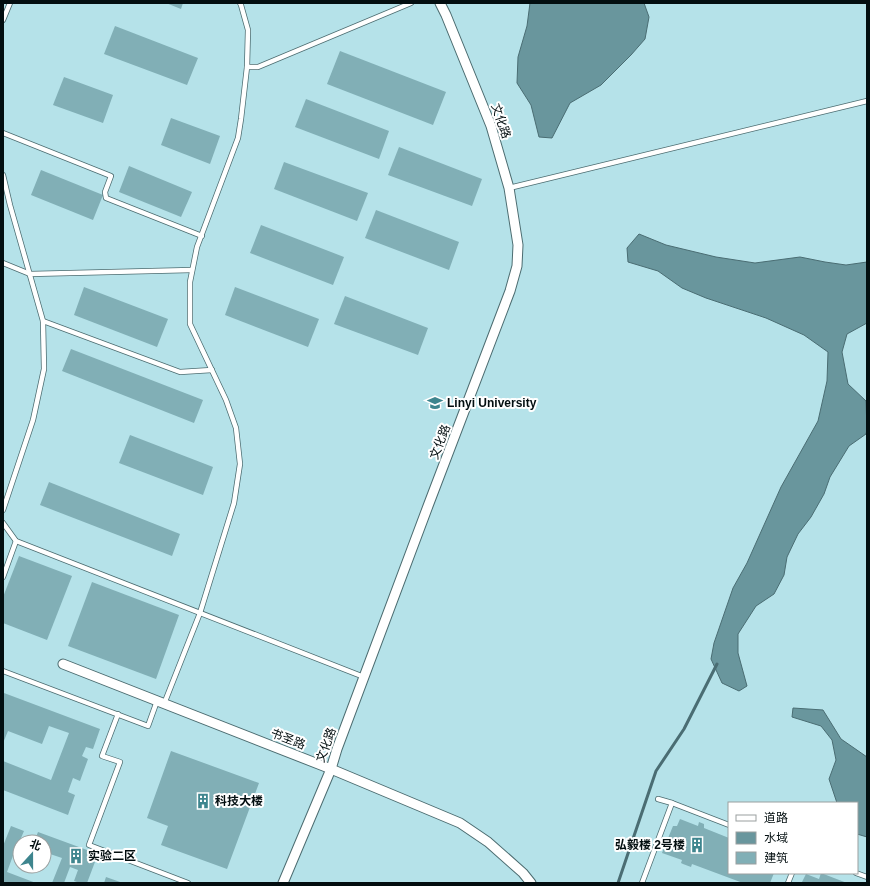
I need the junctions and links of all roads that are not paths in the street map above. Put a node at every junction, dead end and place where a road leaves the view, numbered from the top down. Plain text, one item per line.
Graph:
1 (10, 3) edge
2 (240, 3) edge
3 (411, 3) edge
4 (440, 3) edge
5 (3, 20) edge
6 (247, 67) junction
7 (867, 101) edge
8 (3, 133) edge
9 (3, 175) edge
10 (508, 188) junction
11 (202, 236) junction
12 (3, 264) edge
13 (192, 270) junction
14 (30, 274) junction
15 (43, 321) junction
16 (212, 370) junction
17 (3, 510) edge
18 (3, 524) edge
19 (16, 541) junction
20 (3, 577) edge
21 (200, 613) junction
22 (63, 664) dead end
23 (3, 671) edge
24 (364, 677) junction
25 (160, 702) junction
26 (118, 714) junction
27 (331, 768) junction
28 (658, 799) dead end
29 (672, 803) junction
30 (728, 825) edge
31 (188, 883) edge
32 (283, 883) edge
33 (531, 883) edge
34 (642, 883) edge

1 - 5 lane
2 - 6 lane
3 - 6 lane
4 - 10 street, 文化路
6 - 11 lane
7 - 10 lane
8 - 11 lane
9 - 14 lane
10 - 24 street, 文化路
11 - 13 lane
12 - 14 lane
13 - 14 lane
13 - 16 lane
14 - 15 lane
15 - 16 lane
15 - 17 lane
16 - 21 lane
18 - 19 lane
19 - 20 lane
19 - 21 lane
21 - 24 lane
21 - 25 lane
22 - 25 street, 书圣路
23 - 26 lane
24 - 27 street, 文化路
25 - 26 lane
25 - 27 street, 书圣路
26 - 31 lane
27 - 32 street, 文化路
27 - 33 street, 书圣路
28 - 29 lane
29 - 30 lane
29 - 34 lane

